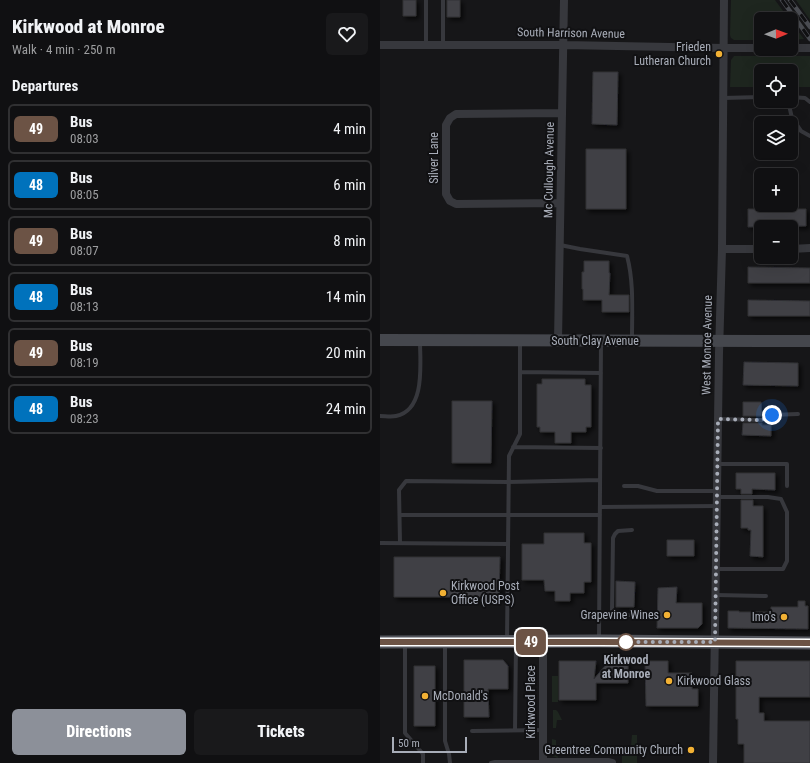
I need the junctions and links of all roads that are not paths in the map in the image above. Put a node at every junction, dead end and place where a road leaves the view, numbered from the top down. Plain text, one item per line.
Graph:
1 (426, 0) edge
2 (443, 0) edge
3 (564, 0) edge
4 (724, 0) edge
5 (380, 45) edge
6 (426, 45) junction
7 (443, 45) junction
8 (564, 45) junction
9 (723, 48) junction
10 (754, 48) edge
11 (798, 48) edge
12 (810, 48) edge
13 (754, 97) edge
14 (723, 98) junction
15 (798, 98) edge
16 (810, 102) edge
17 (790, 108) edge
18 (562, 113) junction
19 (810, 136) edge
20 (560, 203) junction
21 (559, 245) junction
22 (798, 248) edge
23 (810, 248) edge
24 (722, 249) junction
25 (754, 249) edge
26 (380, 340) edge
27 (420, 340) junction
28 (719, 340) junction
29 (520, 341) junction
30 (558, 341) junction
31 (602, 341) junction
32 (632, 341) junction
33 (810, 341) edge
34 (520, 372) junction
35 (601, 372) junction
36 (798, 414) dead end
37 (380, 416) edge
38 (718, 419) junction
39 (513, 446) junction
40 (600, 448) junction
41 (718, 464) junction
42 (600, 480) junction
43 (508, 482) junction
44 (624, 486) dead end
45 (787, 486) dead end
46 (717, 498) junction
47 (600, 507) junction
48 (400, 515) junction
49 (508, 515) junction
50 (600, 515) junction
51 (632, 530) dead end
52 (380, 543) edge
53 (400, 543) junction
54 (508, 544) junction
55 (716, 569) junction
56 (716, 595) junction
57 (766, 596) dead end
58 (642, 615) dead end
59 (380, 642) edge
60 (405, 642) junction
61 (445, 642) junction
62 (512, 642) junction
63 (543, 642) junction
64 (599, 642) junction
65 (715, 642) junction
66 (810, 643) edge
67 (515, 730) junction
68 (543, 730) junction
69 (472, 731) dead end
70 (542, 762) junction
71 (423, 763) edge
72 (450, 763) edge
73 (491, 763) edge
74 (612, 763) edge
75 (713, 763) edge

1 - 6 lane
2 - 7 lane
3 - 8 street, Mc Cullough Avenue
4 - 9 street, West Monroe Avenue
5 - 6 street, South Harrison Avenue
6 - 7 street, South Harrison Avenue
7 - 8 street, South Harrison Avenue
8 - 9 street, South Harrison Avenue
8 - 18 street, Mc Cullough Avenue
9 - 10 street, South Harrison Avenue
9 - 14 street, West Monroe Avenue
11 - 12 street
13 - 14 lane
14 - 24 street, West Monroe Avenue
15 - 16 lane
17 - 19 lane
18 - 20 street, Mc Cullough Avenue
18 - 20 street, Silver Lane
20 - 21 street, Mc Cullough Avenue
21 - 30 street, Mc Cullough Avenue
21 - 32 lane
22 - 23 street
24 - 25 street
24 - 28 street, West Monroe Avenue
26 - 27 street, South Clay Avenue
27 - 29 street, South Clay Avenue
27 - 37 lane
28 - 32 street, South Clay Avenue
28 - 33 street, South Clay Avenue
28 - 38 street, West Monroe Avenue
29 - 30 street, South Clay Avenue
29 - 34 lane
30 - 31 street, South Clay Avenue
31 - 32 street, South Clay Avenue
31 - 35 lane
34 - 35 lane
34 - 39 lane
35 - 40 lane
36 - 38 lane
38 - 41 street, West Monroe Avenue
39 - 40 lane
39 - 43 lane
40 - 42 lane
41 - 45 lane
41 - 46 street, West Monroe Avenue
42 - 43 lane
42 - 47 lane
43 - 48 lane
43 - 49 lane
44 - 46 lane
46 - 47 lane
46 - 55 street, West Monroe Avenue
46 - 55 lane
47 - 50 lane
48 - 49 lane
48 - 53 lane
49 - 50 lane
49 - 54 lane
50 - 64 lane
51 - 58 lane
52 - 53 lane
53 - 54 lane
54 - 62 lane
55 - 56 street, West Monroe Avenue
56 - 57 lane
56 - 65 street, West Monroe Avenue
59 - 60 main road
60 - 61 main road
60 - 71 lane
61 - 62 main road
61 - 72 lane
62 - 63 main road
62 - 67 lane
63 - 64 main road
63 - 68 street, Kirkwood Place
64 - 65 main road
65 - 66 main road
65 - 75 street, West Monroe Avenue
67 - 68 lane
67 - 69 lane
68 - 70 street, Kirkwood Place
70 - 73 lane
70 - 74 street

